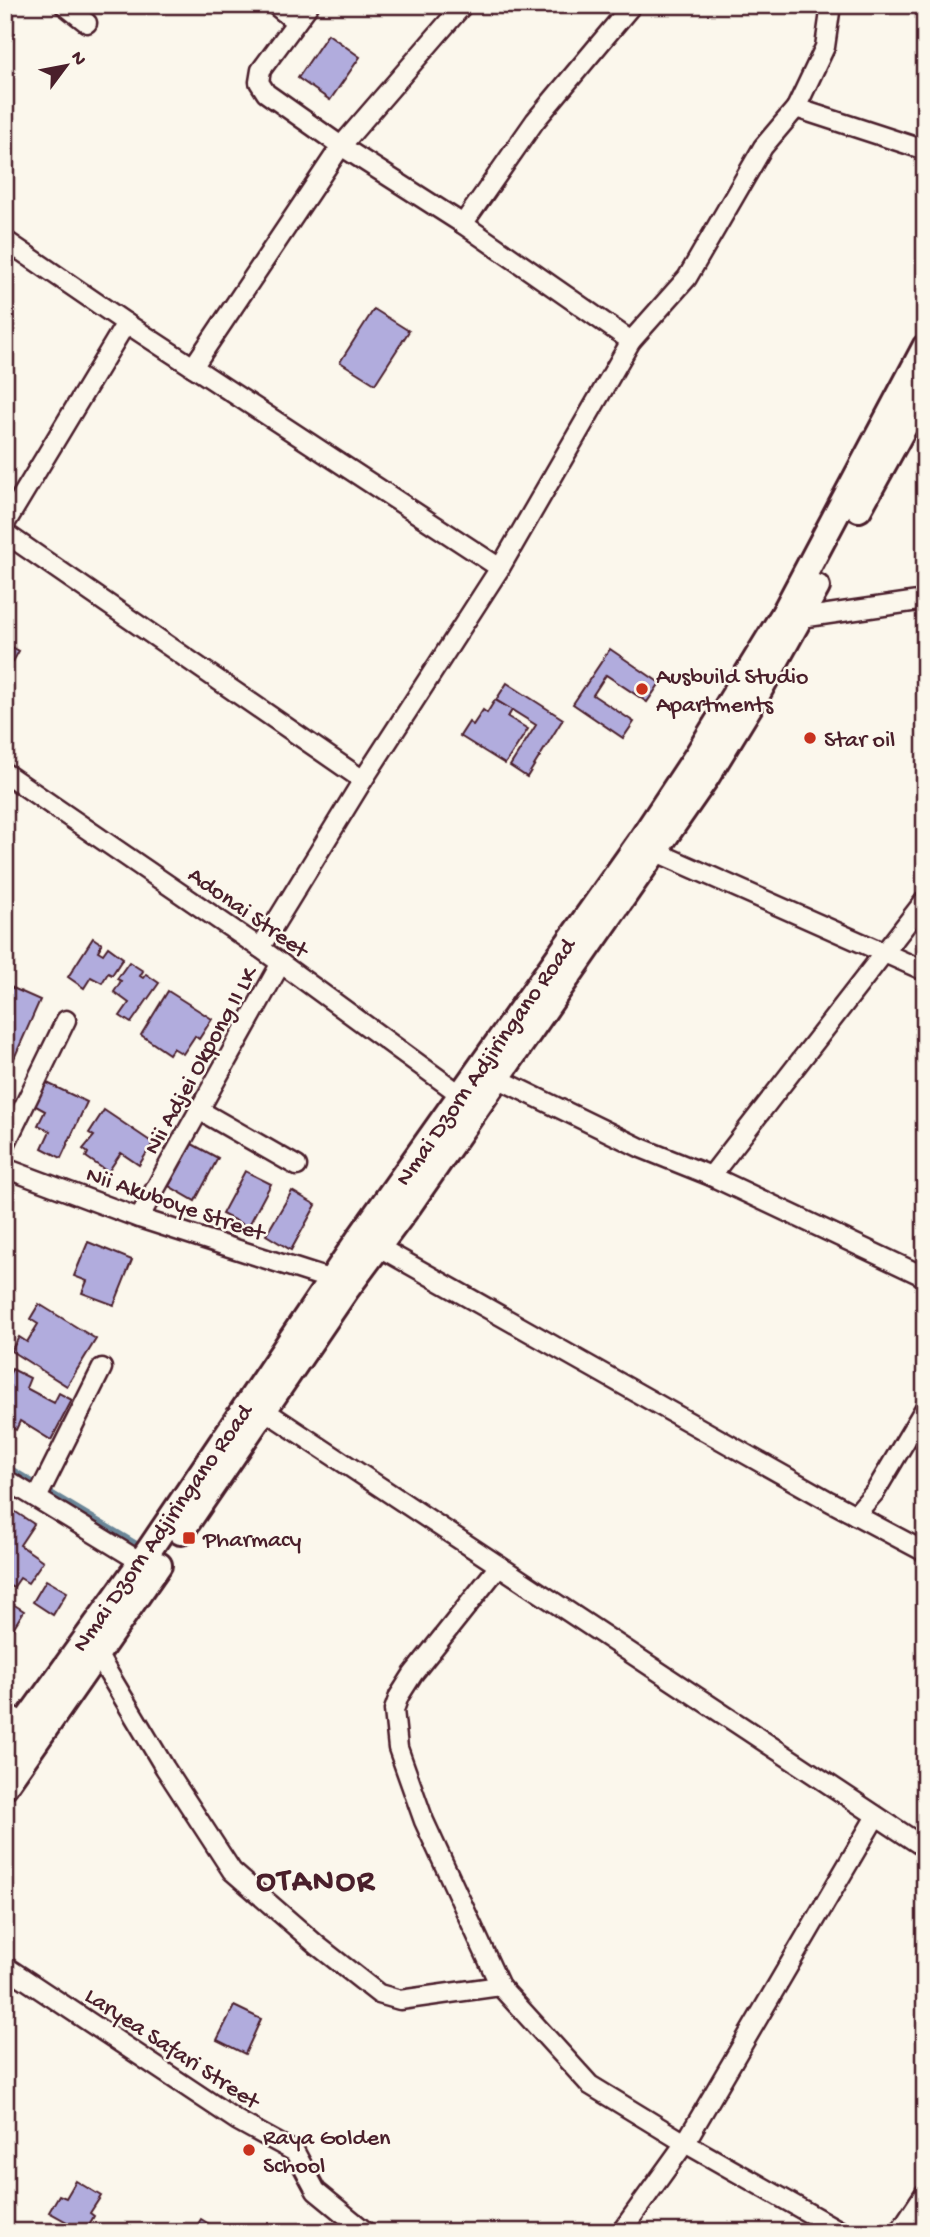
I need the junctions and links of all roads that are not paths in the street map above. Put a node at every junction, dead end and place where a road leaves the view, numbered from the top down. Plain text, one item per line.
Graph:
1 (64, 5) edge
2 (275, 5) edge
3 (309, 5) edge
4 (463, 5) edge
5 (632, 5) edge
6 (831, 5) edge
7 (296, 22) junction
8 (87, 23) dead end
9 (796, 108) junction
10 (341, 146) junction
11 (925, 150) edge
12 (463, 224) junction
13 (5, 240) edge
14 (127, 323) junction
15 (631, 341) junction
16 (925, 347) edge
17 (193, 367) junction
18 (915, 394) edge
19 (5, 524) edge
20 (5, 533) edge
21 (500, 568) junction
22 (925, 600) edge
23 (801, 618) junction
24 (5, 773) edge
25 (363, 780) junction
26 (654, 851) junction
27 (925, 900) edge
28 (260, 948) junction
29 (886, 953) junction
30 (281, 963) junction
31 (925, 971) edge
32 (66, 1020) dead end
33 (497, 1078) junction
34 (461, 1095) junction
35 (199, 1110) junction
36 (5, 1145) edge
37 (297, 1166) dead end
38 (5, 1168) edge
39 (711, 1176) junction
40 (401, 1198) junction
41 (139, 1218) junction
42 (377, 1246) junction
43 (925, 1277) edge
44 (332, 1280) junction
45 (102, 1368) dead end
46 (925, 1408) edge
47 (264, 1410) junction
48 (5, 1479) edge
49 (37, 1498) junction
50 (855, 1515) junction
51 (925, 1552) edge
52 (141, 1562) junction
53 (499, 1566) junction
54 (97, 1654) junction
55 (15, 1718) edge
56 (5, 1751) edge
57 (5, 1786) edge
58 (876, 1816) junction
59 (925, 1849) edge
60 (5, 1966) edge
61 (500, 1986) junction
62 (685, 2143) junction
63 (925, 2193) edge
64 (366, 2232) edge
65 (621, 2232) edge
66 (842, 2232) edge
67 (899, 2232) edge

1 - 8 street
2 - 7 street
3 - 7 street
4 - 10 street
5 - 12 street
6 - 9 street
7 - 10 street
9 - 11 street
9 - 15 street
10 - 12 street
10 - 17 street
12 - 15 street
13 - 14 street
14 - 17 street
14 - 19 street
15 - 21 street
16 - 18 main road, Nmai Dzorn Adjiringano Road
17 - 21 street
18 - 23 main road, Nmai Dzorn Adjiringano Road
18 - 34 main road, Nmai Dzorn Adjiringano Road
20 - 25 street
21 - 25 street
22 - 23 street
23 - 26 main road, Nmai Dzorn Adjiringano Road
24 - 28 street, Adonai Street
25 - 28 street
26 - 29 street
26 - 33 main road, Nmai Dzorn Adjiringano Road
27 - 29 street
28 - 30 street, Adonai Street
29 - 31 street
29 - 39 street
30 - 34 street, Adonai Street
30 - 35 street, Nii Adjei Okpong II LK
32 - 36 street
33 - 39 street
33 - 40 main road, Nmai Dzorn Adjiringano Road
34 - 40 main road, Nmai Dzorn Adjiringano Road
35 - 37 street
35 - 41 street, Nii Adjei Okpong II LK
38 - 41 street, Nii Akuboye Street
39 - 43 street
40 - 42 main road, Nmai Dzorn Adjiringano Road
40 - 44 main road, Nmai Dzorn Adjiringano Road
41 - 44 street, Nii Akuboye Street
42 - 47 main road, Nmai Dzorn Adjiringano Road
42 - 50 street
44 - 52 main road, Nmai Dzorn Adjiringano Road
45 - 49 street
46 - 50 street
47 - 53 street
47 - 54 main road, Nmai Dzorn Adjiringano Road
48 - 49 street
49 - 52 street
50 - 51 street
52 - 55 main road, Nmai Dzorn Adjiringano Road
53 - 58 street
53 - 61 street
54 - 57 main road, Nmai Dzorn Adjiringano Road
54 - 61 street
55 - 56 main road, Nmai Dzorn Adjiringano Road
58 - 59 street
58 - 62 street
60 - 64 street, Laryea Safari Street
61 - 62 street
62 - 65 street
62 - 66 street
63 - 67 street

